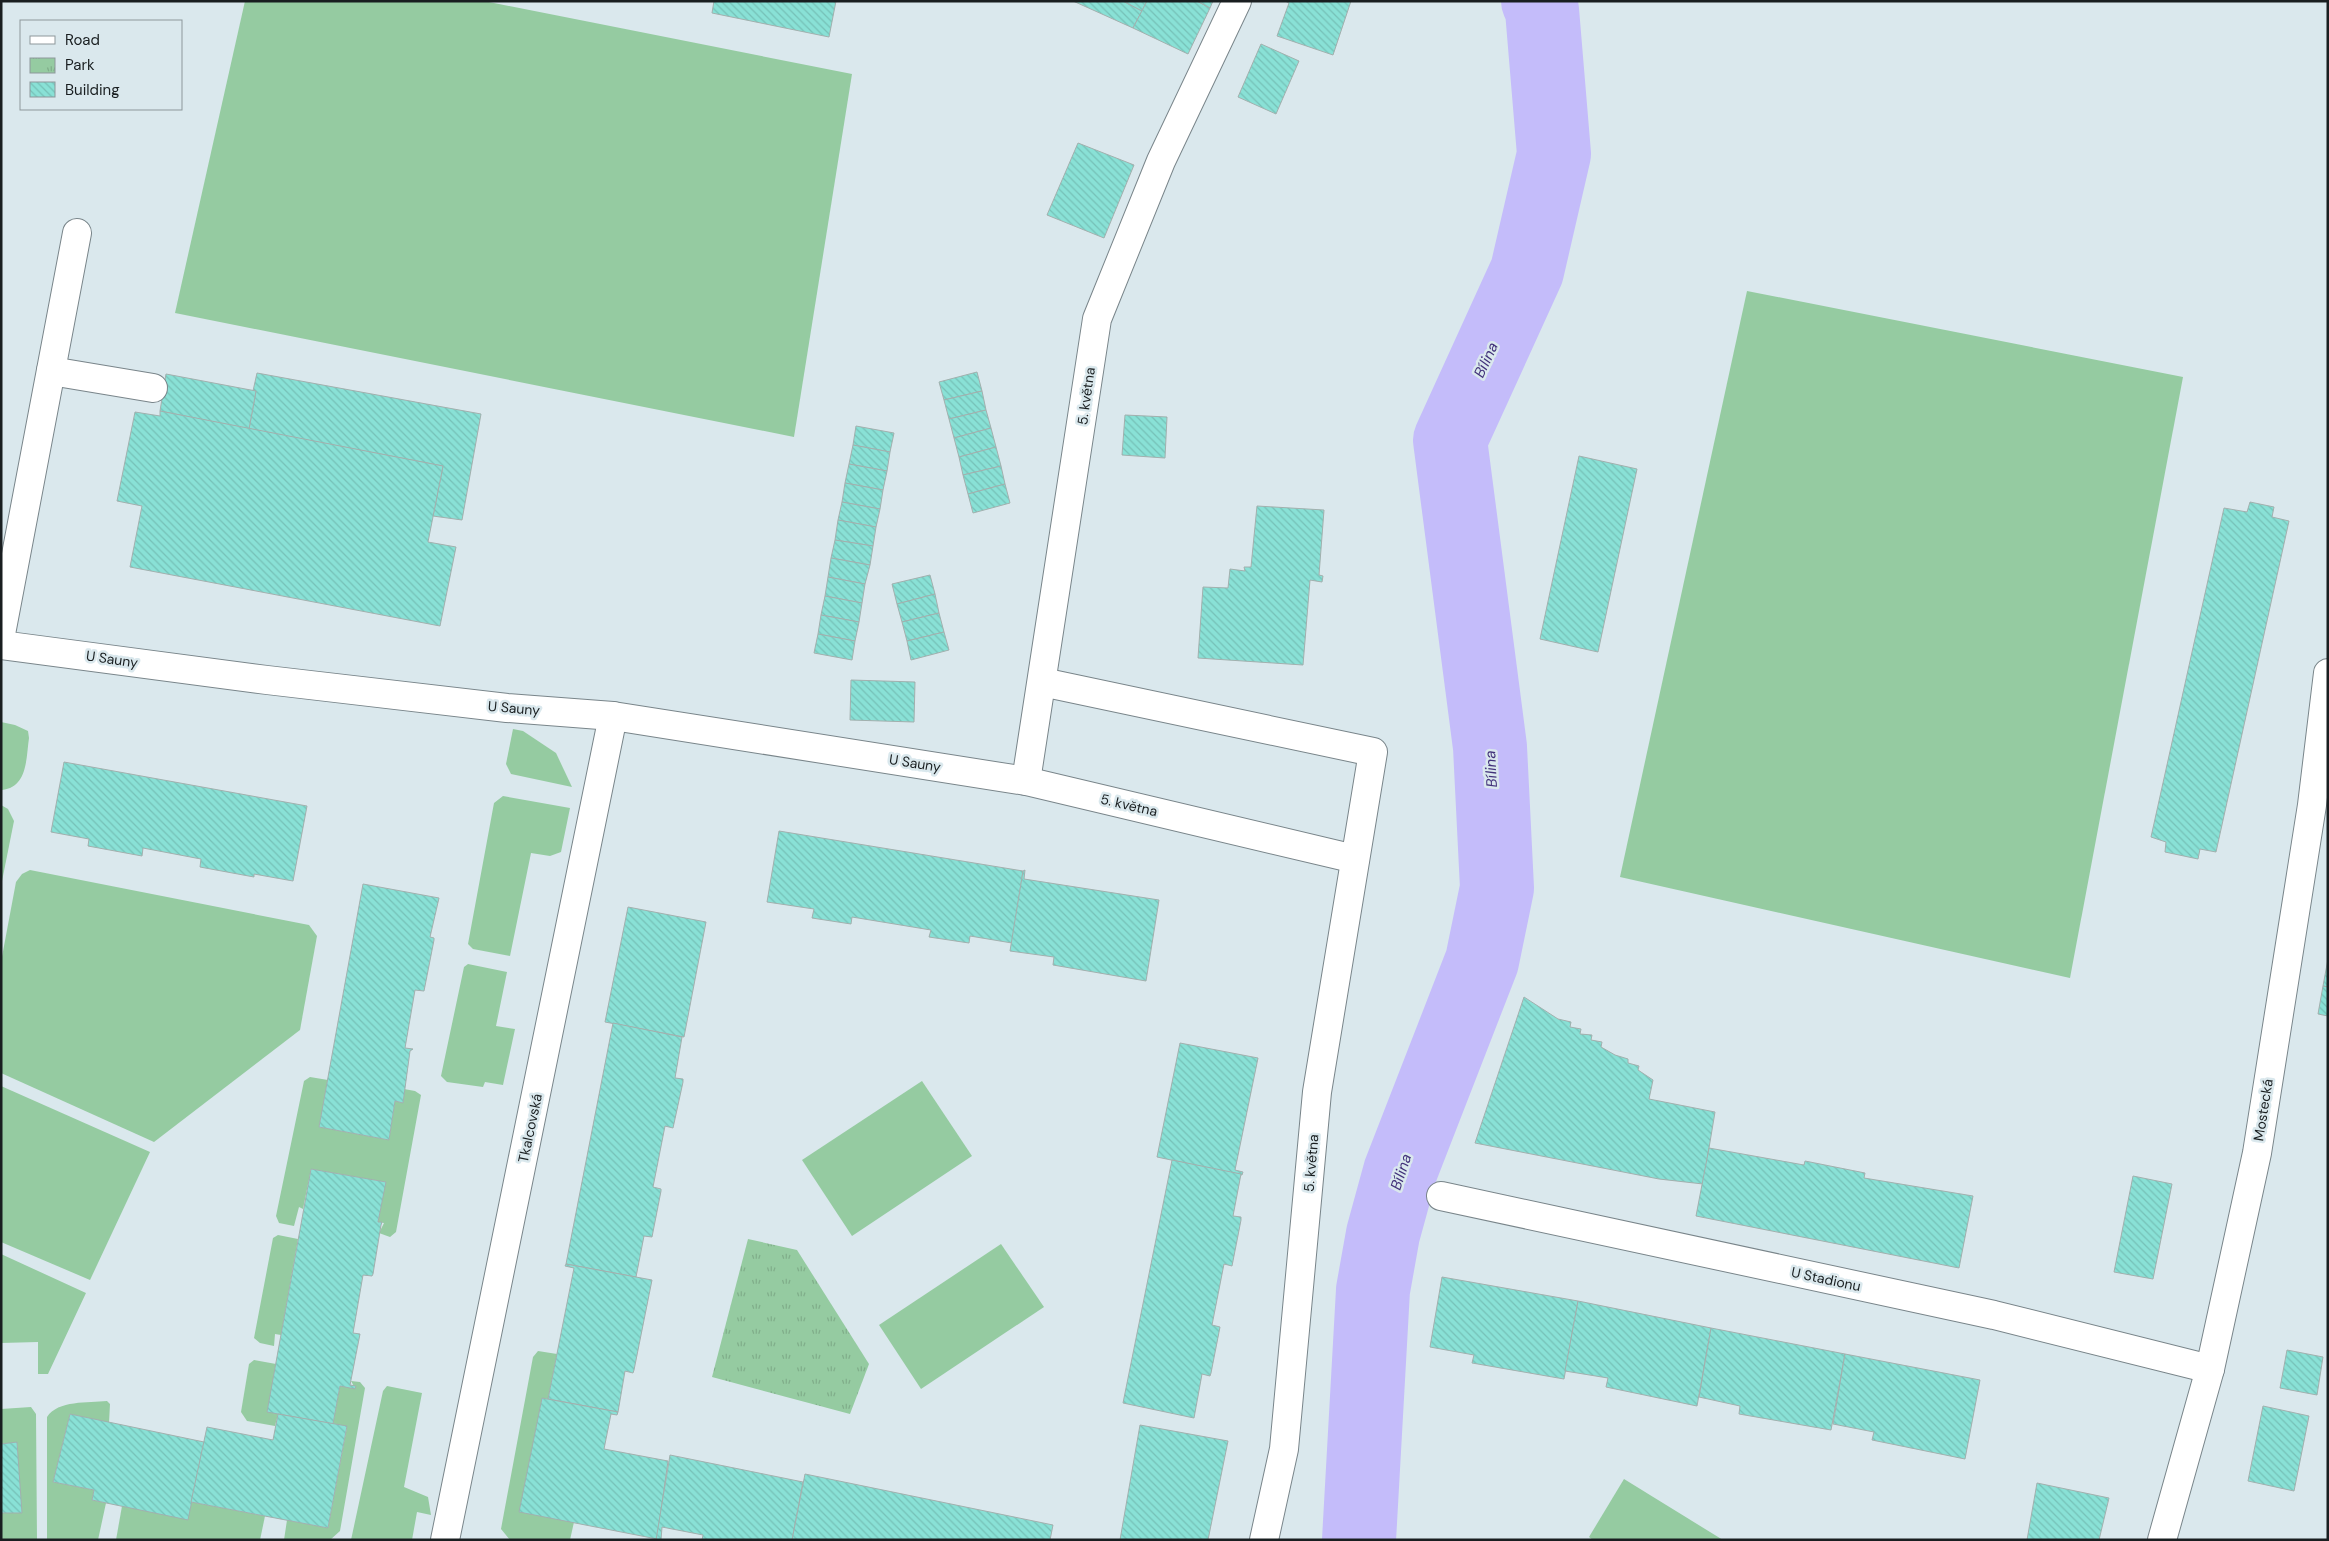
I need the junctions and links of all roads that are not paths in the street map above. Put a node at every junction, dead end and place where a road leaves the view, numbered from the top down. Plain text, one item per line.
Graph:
1 (1236, 1) edge
2 (78, 232) dead end
3 (51, 371) junction
4 (153, 388) dead end
5 (1, 634) edge
6 (1, 644) edge
7 (2328, 673) edge
8 (1042, 682) junction
9 (613, 716) junction
10 (1026, 781) junction
11 (1355, 859) junction
12 (1441, 1196) dead end
13 (2210, 1369) junction
14 (445, 1540) edge
15 (1264, 1540) edge
16 (2162, 1540) edge

1 - 8 street, 5. května
2 - 3 street
3 - 4 street
3 - 5 street
6 - 9 street, U Sauny
7 - 13 street, Mostecká
8 - 10 street, 5. května
8 - 11 street
9 - 10 street, U Sauny
9 - 14 street, Tkalcovská
10 - 11 street, 5. května
11 - 15 street, 5. května
12 - 13 street, U Stadionu
13 - 16 street, Mostecká

